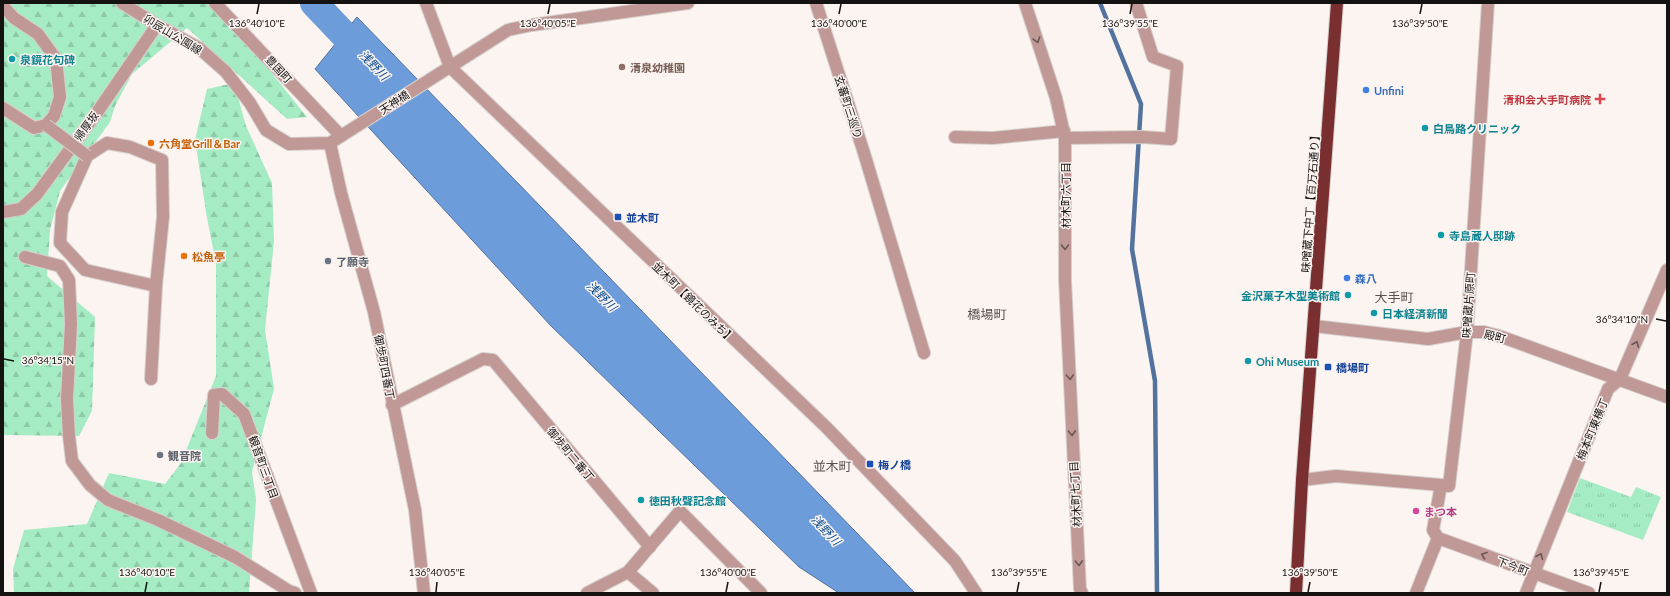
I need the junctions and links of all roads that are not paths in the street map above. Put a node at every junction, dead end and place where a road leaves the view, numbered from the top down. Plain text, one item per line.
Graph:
1 (122, 3) edge
2 (215, 3) edge
3 (426, 3) edge
4 (688, 3) edge
5 (816, 3) edge
6 (1025, 3) edge
7 (1136, 3) edge
8 (1337, 3) edge
9 (1488, 3) edge
10 (3, 6) edge
11 (157, 25) junction
12 (450, 67) junction
13 (3, 108) edge
14 (46, 126) junction
15 (346, 133) junction
16 (1065, 134) junction
17 (955, 137) dead end
18 (330, 143) junction
19 (87, 156) junction
20 (3, 212) edge
21 (26, 256) dead end
22 (1667, 270) edge
23 (156, 286) junction
24 (1314, 326) junction
25 (1467, 332) junction
26 (924, 353) dead end
27 (151, 379) dead end
28 (1620, 379) junction
29 (1070, 394) joint
30 (1667, 397) edge
31 (392, 405) junction
32 (212, 433) dead end
33 (1302, 480) junction
34 (1441, 485) junction
35 (1438, 538) junction
36 (650, 547) junction
37 (628, 572) junction
38 (1533, 574) junction
39 (295, 593) edge
40 (311, 593) edge
41 (424, 593) edge
42 (587, 593) edge
43 (652, 593) edge
44 (761, 593) edge
45 (976, 593) edge
46 (1082, 593) edge
47 (1296, 593) edge
48 (1416, 593) edge
49 (1526, 593) edge
50 (1589, 593) edge

1 - 11 street, 卯辰山公園線
2 - 15 street, 豊国町
3 - 12 street, 並木町【鏡花のみち】
4 - 12 street
5 - 26 street, 玄蕃町三巡り
6 -> 16 street, 材木町六丁目
7 - 16 street
8 - 24 highway, 味噌蔵下中丁【百万石通り】
9 - 25 street, 味噌蔵片原町
10 - 14 street
11 - 18 street, 卯辰山公園線
11 - 20 street, 帰厚坂
12 - 15 street, 天神橋
12 - 45 street, 並木町【鏡花のみち】
13 - 14 street
14 - 19 street, bridge
15 - 18 street
16 - 17 street
16 -> 29 street, 材木町六丁目
18 - 31 street, 御歩町四番丁
19 - 23 street
19 - 23 street
21 - 39 street
28 -> 22 street, 梅本町東横丁
23 - 27 street
24 - 25 street, 殿町
24 - 33 highway, 味噌蔵下中丁【百万石通り】
25 - 28 street, 殿町
25 - 34 street, 味噌蔵片原町
28 - 30 street, 殿町
38 -> 28 street, 梅本町東横丁
29 -> 46 street, 材木町七丁目
31 - 36 street, 御歩町二番丁
31 - 41 street, 御歩町四番丁
32 - 40 street, 観音町三丁目
33 - 34 street
33 - 47 highway, 味噌蔵下中丁【百万石通り】
34 - 35 street
38 -> 35 street, 下今町
35 - 48 street
36 - 37 street
36 - 44 street
37 - 42 street
37 - 43 street
38 - 49 street, 梅本町東横丁
38 - 50 street, 下今町

